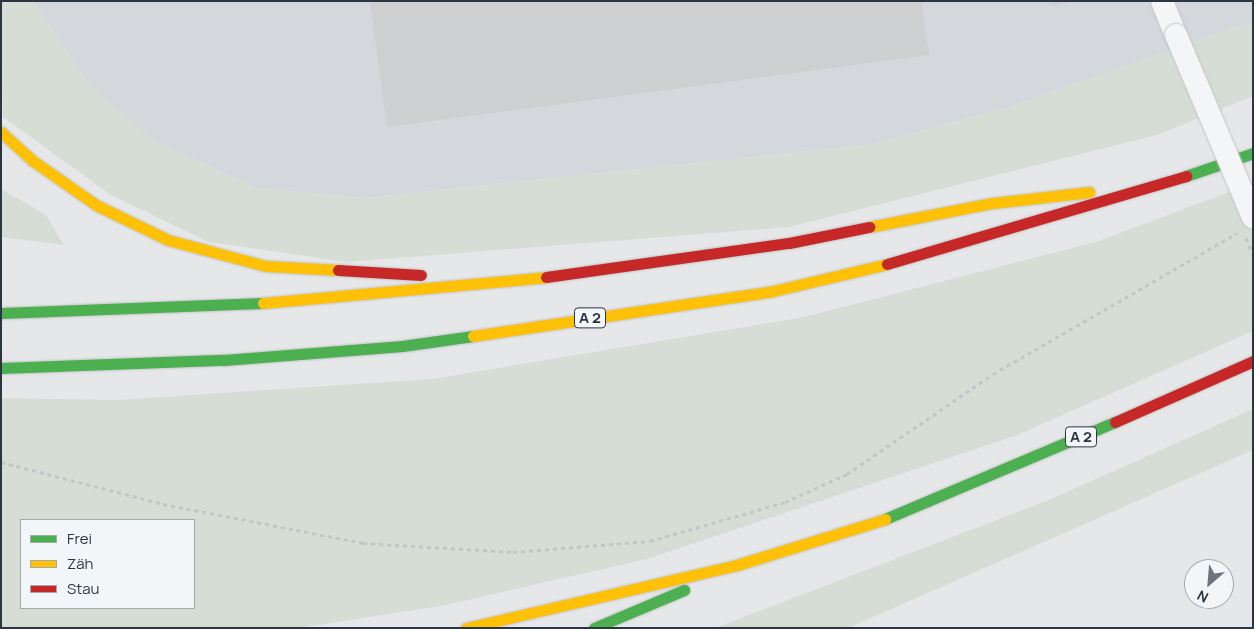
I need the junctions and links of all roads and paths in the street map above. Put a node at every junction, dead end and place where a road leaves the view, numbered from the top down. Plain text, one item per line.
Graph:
1 (1162, 1) edge
2 (1, 132) edge
3 (1253, 153) edge
4 (1166, 183) junction
5 (1248, 223) edge
6 (512, 281) junction
7 (1, 313) edge
8 (1253, 361) edge
9 (1, 368) edge
10 (1, 462) edge
11 (740, 564) junction
12 (466, 628) edge
13 (594, 628) edge

1 - 5 street, bridge
2 - 6 highway
3 - 4 highway, A 2
4 - 6 highway
4 - 9 highway, A 2
5 - 10 path
6 - 7 highway
8 - 11 highway, A 2
11 - 12 highway, A 2
11 - 13 highway

